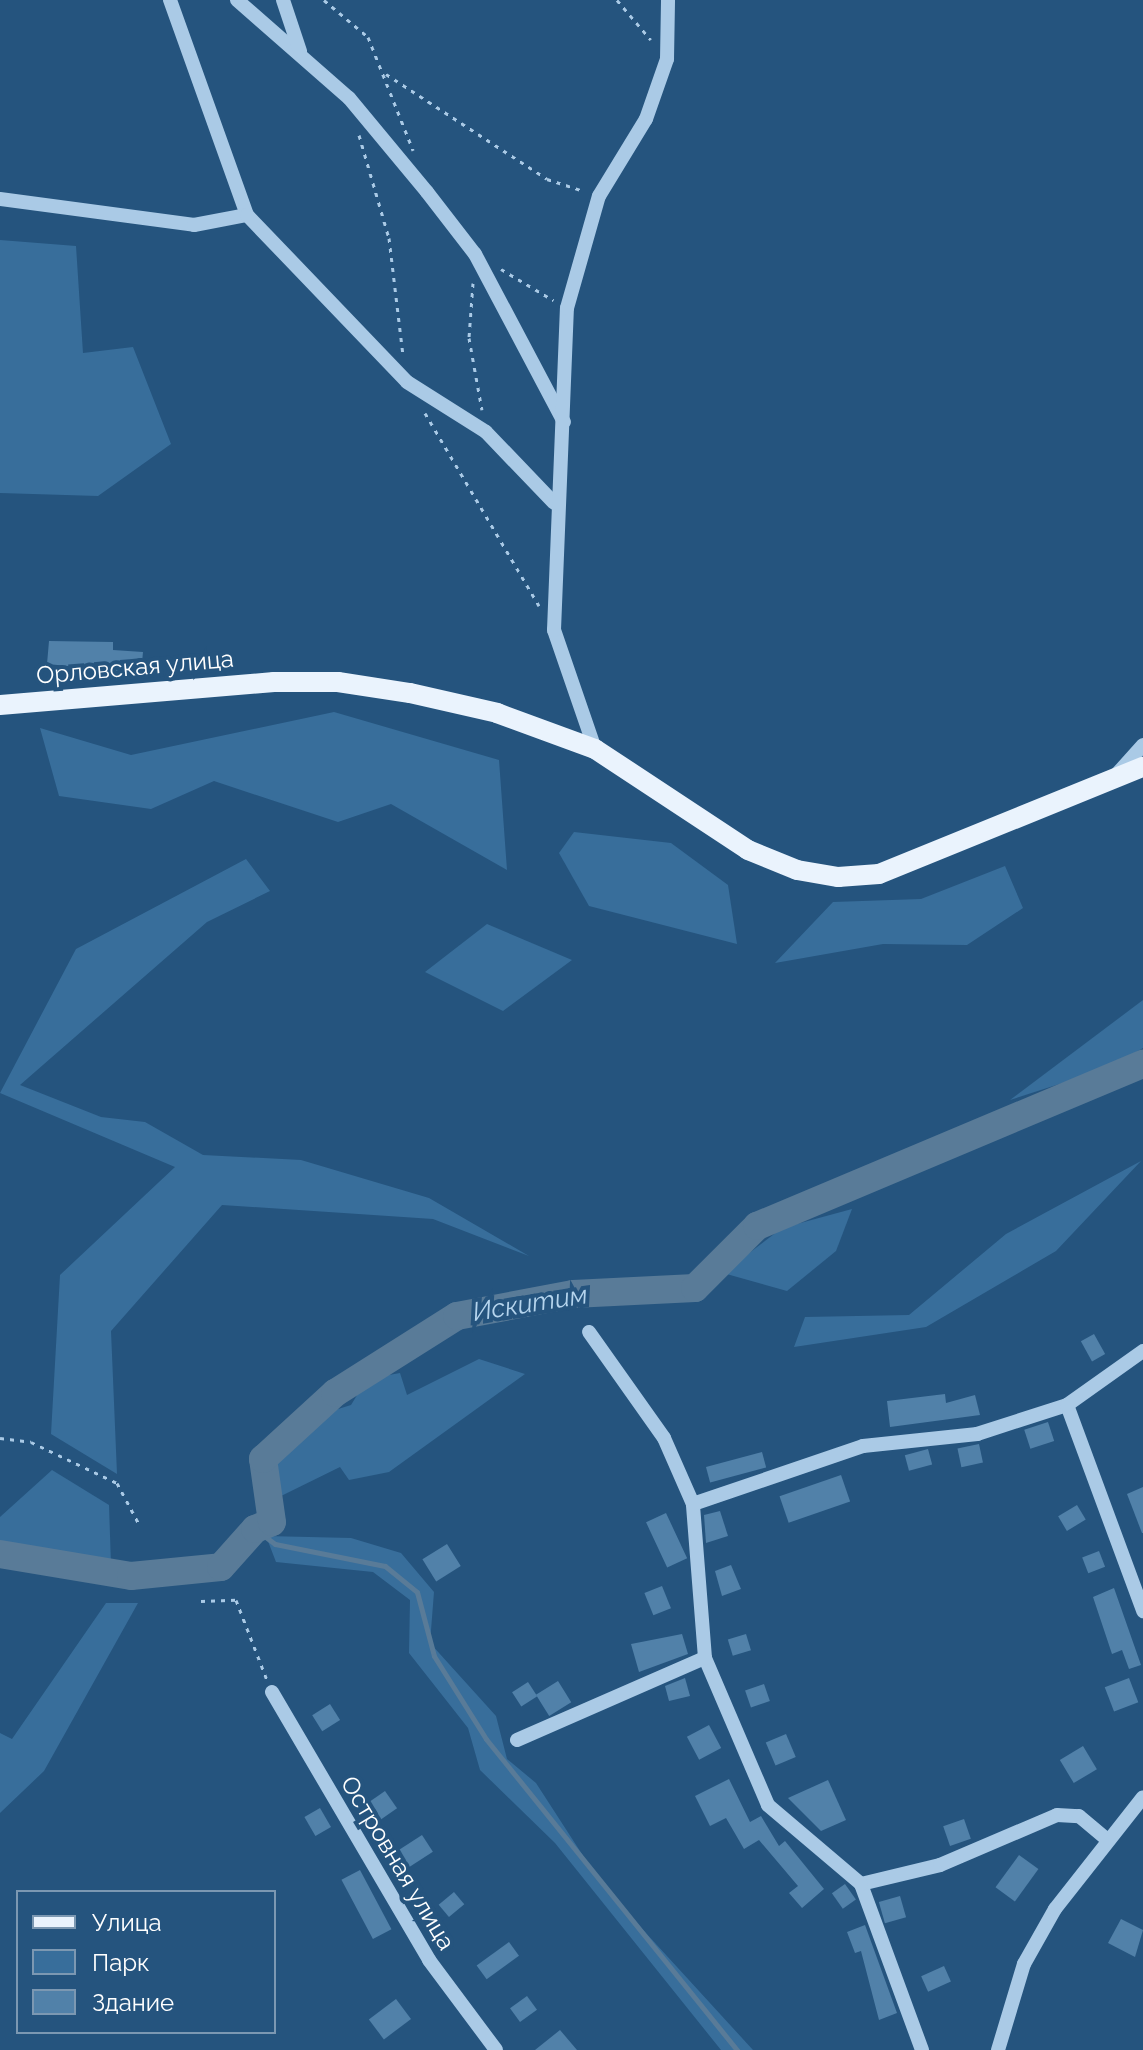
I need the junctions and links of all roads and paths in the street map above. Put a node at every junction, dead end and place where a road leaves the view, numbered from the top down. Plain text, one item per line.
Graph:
1 (170, 0) edge
2 (237, 0) edge
3 (283, 0) edge
4 (324, 0) edge
5 (617, 0) edge
6 (668, 0) edge
7 (300, 52) junction
8 (667, 59) junction
9 (386, 74) junction
10 (357, 126) dead end
11 (417, 162) dead end
12 (599, 196) junction
13 (0, 199) edge
14 (247, 215) junction
15 (475, 254) junction
16 (567, 308) junction
17 (407, 382) junction
18 (422, 408) dead end
19 (566, 424) junction
20 (486, 432) junction
21 (554, 503) junction
22 (554, 630) junction
23 (0, 705) edge
24 (1143, 745) edge
25 (595, 749) junction
26 (1143, 767) edge
27 (1117, 775) junction
28 (589, 1332) dead end
29 (1143, 1351) edge
30 (1067, 1405) junction
31 (0, 1438) edge
32 (693, 1504) junction
33 (139, 1524) dead end
34 (201, 1601) dead end
35 (1143, 1611) edge
36 (705, 1658) junction
37 (272, 1692) joint
38 (517, 1740) dead end
39 (1143, 1797) edge
40 (1106, 1839) junction
41 (861, 1884) junction
42 (496, 2050) edge
43 (922, 2050) edge
44 (998, 2050) edge

1 - 14 street
2 - 7 street
3 - 7 street
4 - 9 path
5 - 8 path
6 - 8 street
7 - 15 street
8 - 12 street
9 - 11 path
9 - 12 path
10 - 17 path
12 - 16 street
13 - 14 street
14 - 17 street
15 - 16 path
15 - 19 street
15 - 20 path
16 - 19 street
17 - 20 street
18 - 22 path
19 - 21 street
20 - 21 street
21 - 22 street
22 - 25 street
23 - 25 main road, Орловская улица
24 - 27 street
25 - 27 main road, Орловская улица
26 - 27 main road, Орловская улица
28 - 32 street
29 - 30 street
30 - 32 street
30 - 35 street
31 - 33 path
32 - 36 street
34 - 37 path
36 - 38 street
36 - 41 street
37 - 42 street, Островная улица
39 - 40 street
40 - 41 street
40 - 44 street
41 - 43 street

